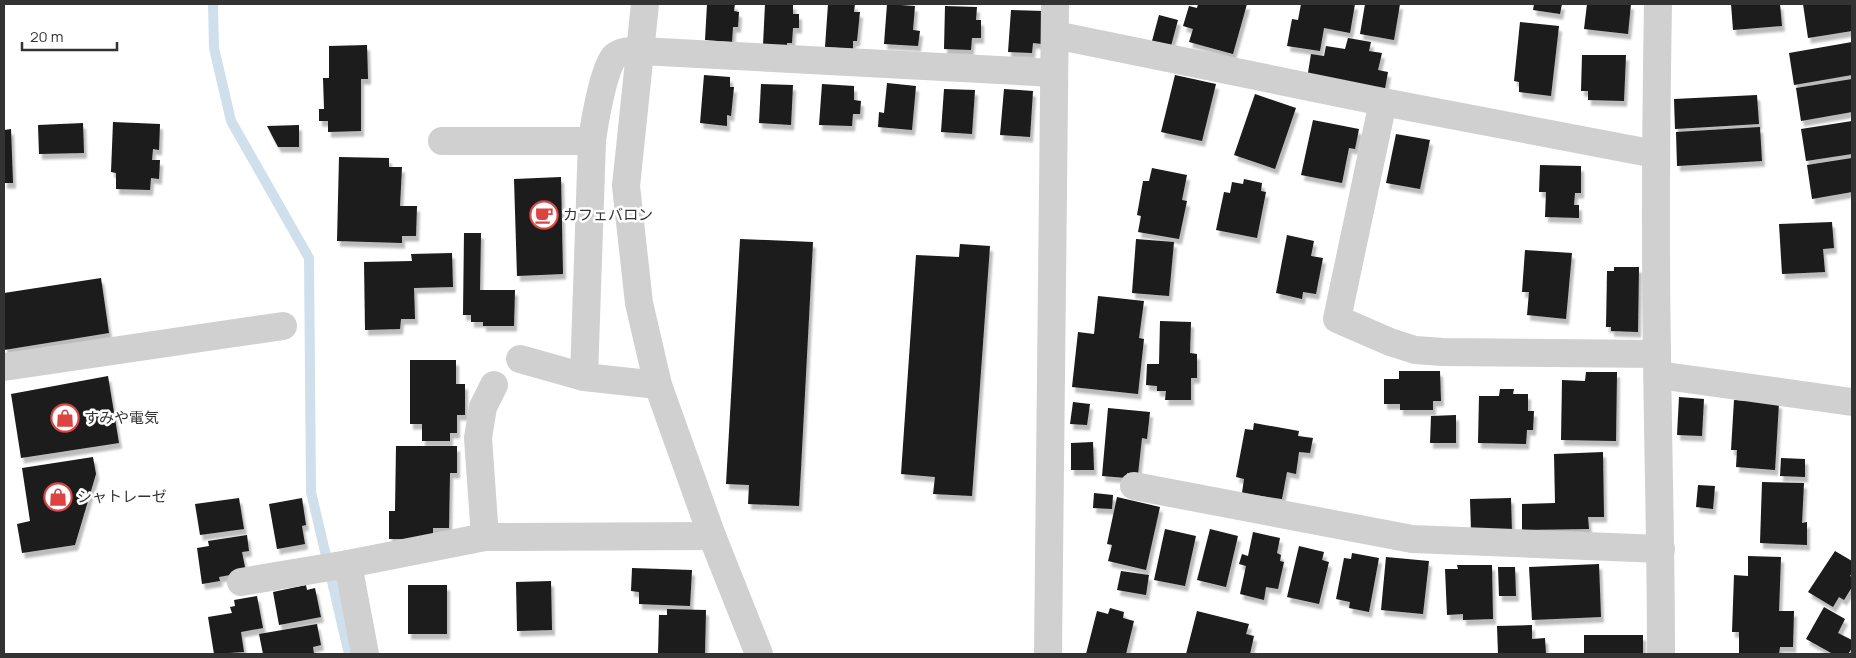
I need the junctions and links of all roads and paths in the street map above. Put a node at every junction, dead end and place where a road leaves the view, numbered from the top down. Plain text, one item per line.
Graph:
1 (645, 4) edge
2 (1055, 4) edge
3 (1658, 4) edge
4 (1055, 35) junction
5 (641, 51) junction
6 (1054, 73) junction
7 (1383, 102) junction
8 (442, 140) dead end
9 (592, 141) junction
10 (1655, 154) junction
11 (283, 326) dead end
12 (520, 359) dead end
13 (1657, 364) junction
14 (4, 367) edge
15 (584, 377) junction
16 (494, 385) dead end
17 (658, 385) junction
18 (1852, 402) edge
19 (1134, 486) dead end
20 (712, 536) junction
21 (485, 537) junction
22 (1661, 549) junction
23 (348, 564) junction
24 (241, 582) dead end
25 (365, 654) edge
26 (760, 654) edge
27 (1048, 654) edge
28 (1661, 654) edge

1 - 5 street
2 - 4 street
3 - 10 street
4 - 6 street
4 - 7 street
5 - 6 street
5 - 9 street
5 - 17 street
6 - 27 street
7 - 10 street
7 - 13 street
8 - 9 street
9 - 15 street
10 - 13 street
11 - 14 street
12 - 15 street
13 - 18 street
13 - 22 street
15 - 17 street
16 - 21 street
17 - 20 street
19 - 22 street
20 - 21 street
20 - 26 street
21 - 23 street
22 - 28 street
23 - 24 street
23 - 25 street

